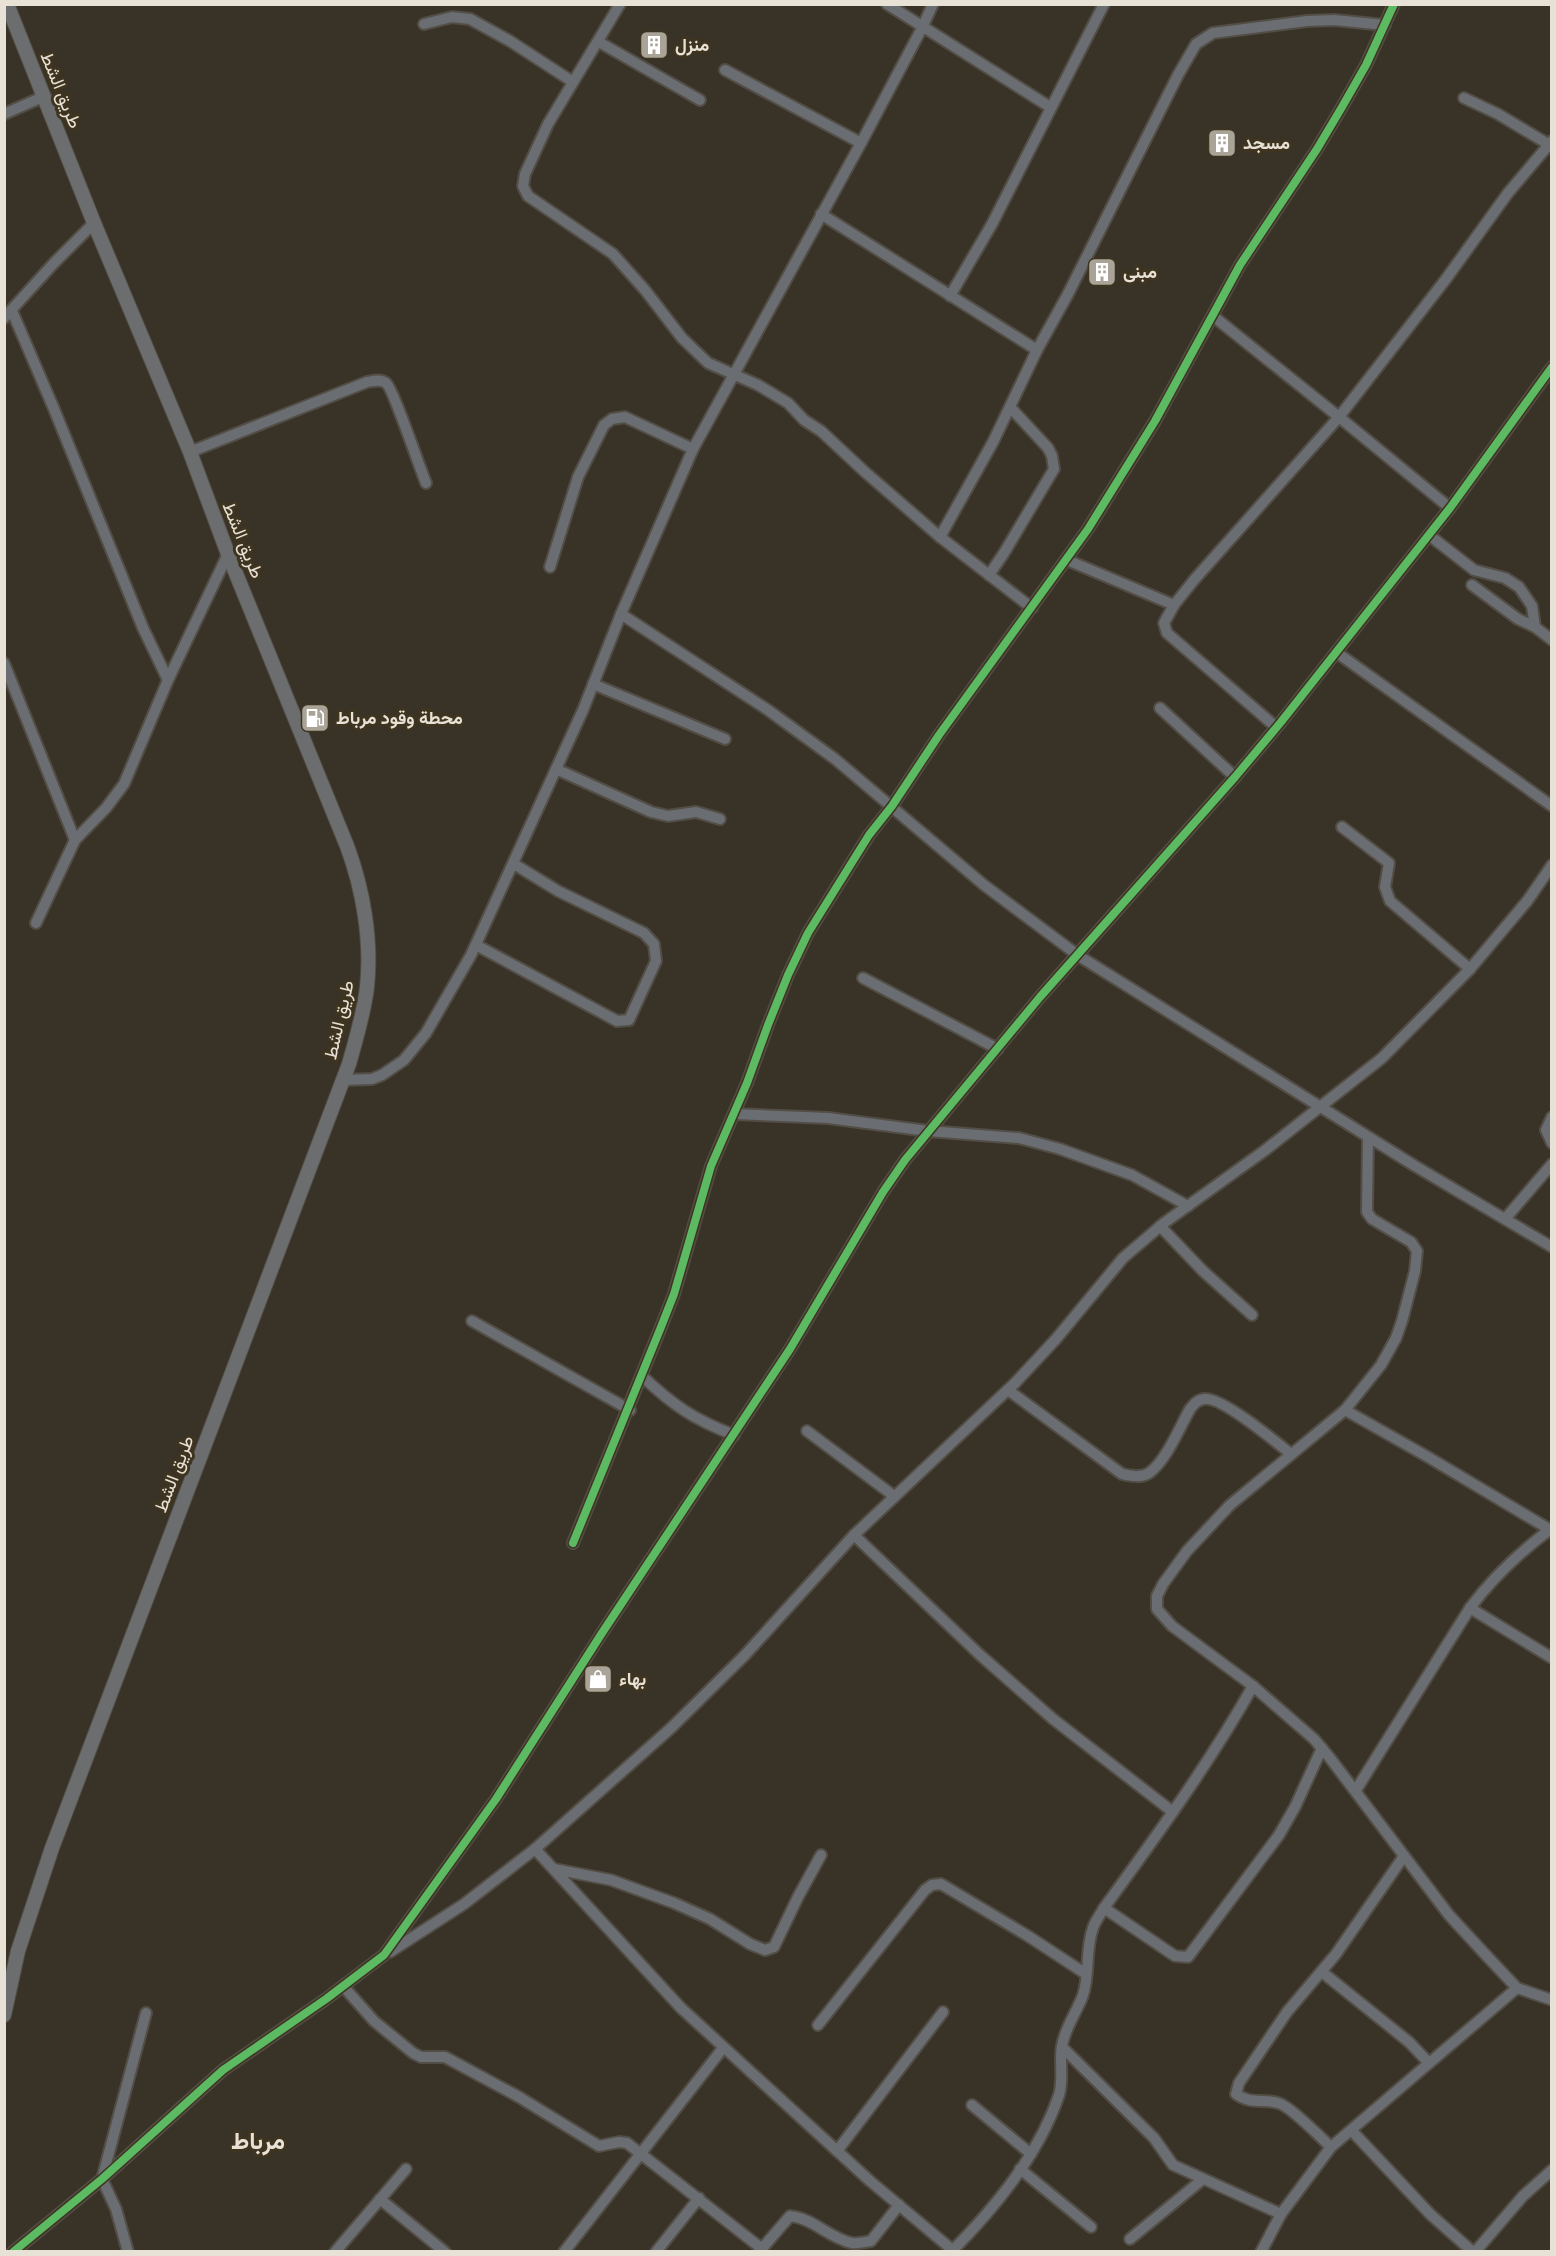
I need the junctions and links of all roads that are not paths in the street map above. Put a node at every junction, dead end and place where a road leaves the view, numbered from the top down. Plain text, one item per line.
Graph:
1 (620, 4) edge
2 (887, 4) edge
3 (933, 4) edge
4 (1104, 4) edge
5 (1394, 4) edge
6 (12, 6) edge
7 (424, 24) dead end
8 (1385, 25) junction
9 (922, 28) junction
10 (599, 42) junction
11 (725, 70) dead end
12 (573, 82) junction
13 (45, 96) junction
14 (1464, 98) dead end
15 (700, 100) dead end
16 (1050, 107) junction
17 (4, 114) edge
18 (1550, 142) edge
19 (861, 143) junction
20 (820, 214) junction
21 (94, 223) junction
22 (950, 296) junction
23 (8, 314) edge
24 (1213, 316) junction
25 (1037, 350) junction
26 (1551, 367) edge
27 (734, 374) junction
28 (1010, 407) junction
29 (1340, 417) junction
30 (693, 449) junction
31 (190, 452) junction
32 (426, 483) dead end
33 (1450, 508) junction
34 (1429, 535) junction
35 (940, 537) junction
36 (228, 554) junction
37 (1067, 560) junction
38 (550, 567) dead end
39 (989, 575) junction
40 (1472, 585) dead end
41 (1174, 605) junction
42 (1032, 608) junction
43 (621, 614) junction
44 (1535, 627) junction
45 (1551, 640) edge
46 (1336, 652) junction
47 (4, 663) edge
48 (168, 680) junction
49 (593, 684) junction
50 (1160, 708) dead end
51 (1276, 727) junction
52 (725, 739) dead end
53 (556, 769) junction
54 (1235, 777) junction
55 (892, 806) junction
56 (1551, 806) edge
57 (720, 819) dead end
58 (1342, 827) dead end
59 (75, 840) junction
60 (514, 864) junction
61 (1550, 870) edge
62 (36, 923) dead end
63 (476, 945) junction
64 (1079, 956) junction
65 (1470, 969) junction
66 (863, 978) dead end
67 (998, 1049) junction
68 (343, 1080) junction
69 (1321, 1107) junction
70 (734, 1114) junction
71 (1551, 1117) edge
72 (928, 1131) junction
73 (1368, 1137) junction
74 (1551, 1143) edge
75 (1551, 1164) edge
76 (1188, 1206) junction
77 (1505, 1220) junction
78 (1160, 1226) junction
79 (1551, 1247) edge
80 (1252, 1315) dead end
81 (472, 1321) dead end
82 (642, 1376) junction
83 (1008, 1390) junction
84 (630, 1410) junction
85 (1345, 1410) junction
86 (807, 1431) dead end
87 (734, 1435) junction
88 (1291, 1454) junction
89 (894, 1496) junction
90 (1550, 1528) edge
91 (854, 1535) junction
92 (573, 1543) dead end
93 (1470, 1608) junction
94 (1551, 1658) edge
95 (1253, 1686) junction
96 (1322, 1748) junction
97 (1356, 1790) junction
98 (1173, 1812) junction
99 (535, 1849) junction
100 (821, 1855) dead end
101 (1404, 1856) junction
102 (554, 1869) junction
103 (1104, 1908) junction
104 (384, 1955) junction
105 (1322, 1972) junction
106 (1086, 1974) junction
107 (343, 1986) junction
108 (1517, 1988) junction
109 (1551, 2000) edge
110 (944, 2012) dead end
111 (146, 2013) dead end
112 (4, 2015) edge
113 (818, 2025) dead end
114 (1062, 2047) junction
115 (723, 2048) junction
116 (1429, 2063) junction
117 (972, 2105) dead end
118 (1352, 2131) junction
119 (1331, 2147) junction
120 (837, 2151) junction
121 (642, 2153) junction
122 (1031, 2154) junction
123 (406, 2169) dead end
124 (1020, 2169) junction
125 (1551, 2170) edge
126 (102, 2179) junction
127 (1203, 2179) junction
128 (699, 2198) junction
129 (380, 2199) junction
130 (899, 2205) junction
131 (1281, 2214) junction
132 (1091, 2227) dead end
133 (1130, 2240) dead end
134 (760, 2250) edge
135 (953, 2251) edge
136 (13, 2252) edge
137 (128, 2252) edge
138 (334, 2252) edge
139 (445, 2252) edge
140 (564, 2252) edge
141 (656, 2252) edge
142 (1261, 2252) edge
143 (1474, 2252) edge

1 - 10 street
2 - 9 street
3 - 9 street
4 - 16 street
5 - 8 street
6 - 13 main road, طريق الشط
7 - 12 street
8 - 24 street
8 - 25 street
9 - 16 street
9 - 19 street
10 - 12 street
10 - 15 street
11 - 19 street
12 - 27 street
13 - 17 street
13 - 21 main road, طريق الشط
14 - 18 street
16 - 22 street
18 - 29 street
19 - 20 street
20 - 22 street
20 - 27 street
21 - 23 street
21 - 31 main road, طريق الشط
22 - 25 street
23 - 48 street
24 - 29 street
24 - 37 street
25 - 28 street
26 - 33 street
27 - 30 street
27 - 35 street
28 - 35 street
28 - 39 street
29 - 33 street
29 - 41 street
30 - 38 street
30 - 43 street
31 - 32 street
31 - 36 main road, طريق الشط
33 - 34 street
34 - 44 street
34 - 46 street
35 - 39 street
36 - 48 street
36 - 68 main road, طريق الشط
37 - 41 street
37 - 42 street
39 - 42 street
40 - 44 street
41 - 51 street
42 - 55 street
43 - 49 street
43 - 55 street
44 - 45 street
46 - 51 street
46 - 56 street
47 - 59 street
48 - 59 street
49 - 52 street
49 - 53 street
50 - 54 street
51 - 54 street
53 - 57 street
53 - 60 street
54 - 64 street
55 - 64 street
55 - 70 street
58 - 65 street
59 - 62 street
60 - 63 street
60 - 63 street
61 - 65 street
63 - 68 street
64 - 67 street
64 - 69 street
65 - 69 street
66 - 67 street
67 - 72 street
68 - 112 main road, طريق الشط
69 - 73 street
69 - 76 street
70 - 72 street
70 - 82 street
71 - 74 street
72 - 76 street
72 - 87 street
73 - 77 street
73 - 85 street
75 - 77 street
76 - 78 street
77 - 79 street
78 - 80 street
78 - 83 street
81 - 84 street
82 - 84 street
82 - 87 street
83 - 88 street
83 - 89 street
84 - 92 street
85 - 88 street
85 - 90 street
86 - 89 street
87 - 104 street
88 - 95 street
89 - 91 street
90 - 93 street
91 - 98 street
91 - 99 street
93 - 94 street
93 - 97 street
95 - 96 street
95 - 98 street
96 - 97 street
96 - 103 street
97 - 101 street
98 - 103 street
99 - 102 street
99 - 104 street
100 - 102 street
101 - 105 street
101 - 108 street
102 - 115 street
103 - 106 street
104 - 107 street
105 - 116 street
105 - 119 street
106 - 113 street
106 - 114 street
107 - 121 street
107 - 126 street
108 - 109 street
108 - 116 street
110 - 120 street
111 - 126 street
114 - 122 street
114 - 127 street
115 - 120 street
115 - 121 street
116 - 118 street
117 - 122 street
118 - 119 street
118 - 143 street
119 - 131 street
120 - 130 street
121 - 128 street
121 - 140 street
122 - 124 street
123 - 129 street
124 - 132 street
124 - 135 street
125 - 143 street
126 - 136 street
126 - 137 street
127 - 131 street
127 - 133 street
128 - 134 street
128 - 141 street
129 - 138 street
129 - 139 street
130 - 134 street
130 - 135 street
131 - 142 street

